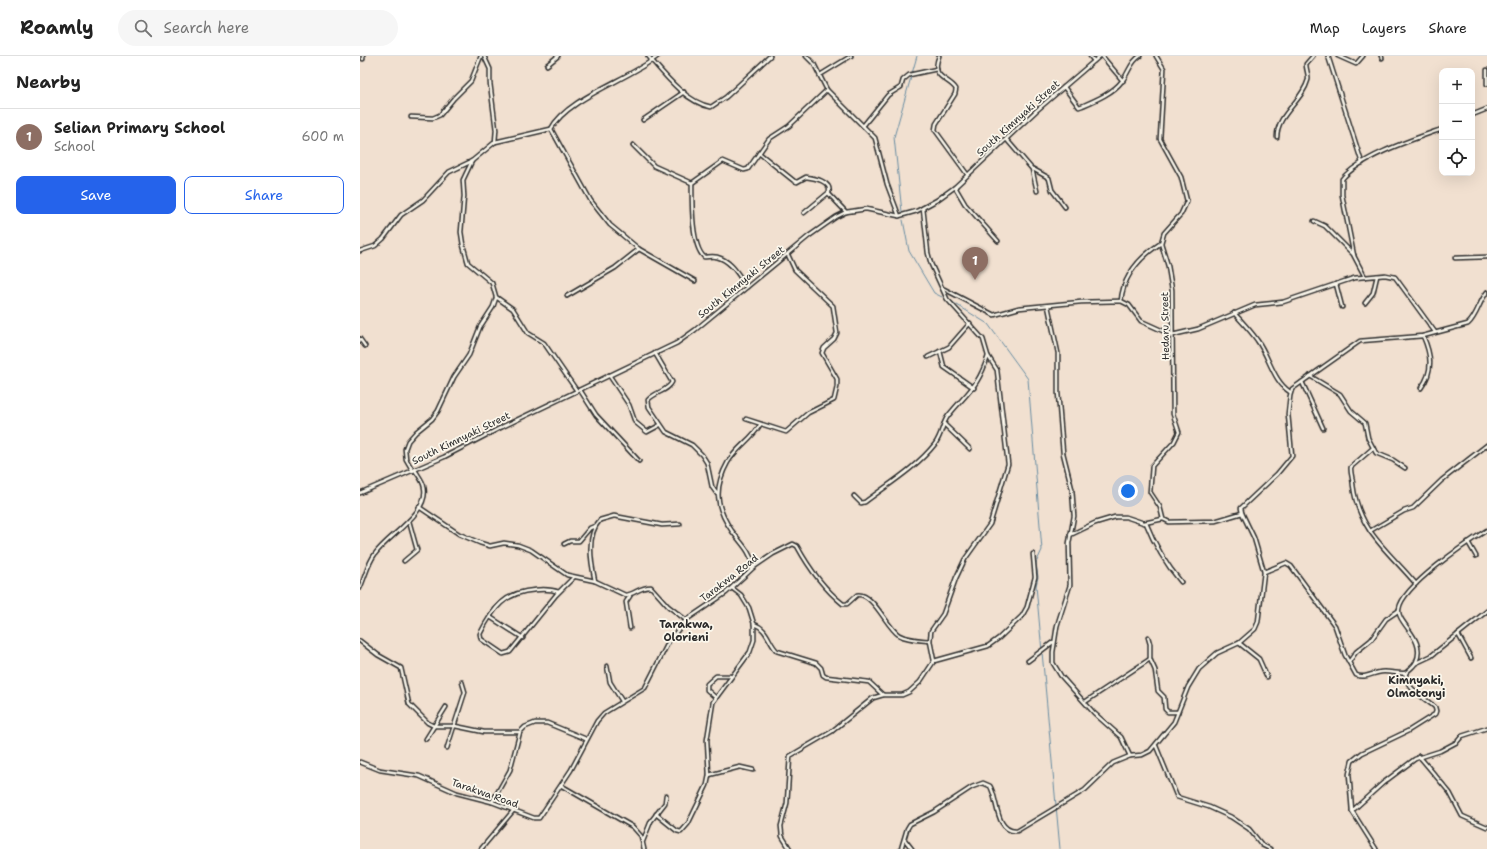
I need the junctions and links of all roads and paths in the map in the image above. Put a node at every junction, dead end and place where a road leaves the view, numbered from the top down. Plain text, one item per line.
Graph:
1 (482, 56) edge
2 (558, 56) edge
3 (648, 56) edge
4 (658, 56) edge
5 (770, 56) edge
6 (806, 56) edge
7 (851, 56) edge
8 (939, 56) edge
9 (1090, 56) edge
10 (1101, 56) edge
11 (1140, 56) edge
12 (1156, 56) edge
13 (1313, 56) edge
14 (1328, 56) edge
15 (1338, 56) edge
16 (1363, 56) edge
17 (652, 61) junction
18 (1094, 62) junction
19 (547, 65) dead end
20 (937, 69) junction
21 (1487, 70) edge
22 (820, 75) junction
23 (1123, 81) junction
24 (1487, 84) edge
25 (1064, 87) junction
26 (827, 90) junction
27 (684, 92) junction
28 (1487, 109) edge
29 (1475, 115) edge
30 (411, 117) dead end
31 (643, 120) dead end
32 (863, 126) junction
33 (551, 129) junction
34 (1439, 130) edge
35 (1277, 137) dead end
36 (1007, 140) junction
37 (495, 142) junction
38 (633, 145) dead end
39 (759, 154) junction
40 (472, 161) junction
41 (1362, 163) junction
42 (1032, 169) junction
43 (967, 174) junction
44 (692, 183) junction
45 (955, 186) junction
46 (1037, 191) dead end
47 (829, 193) junction
48 (1065, 207) dead end
49 (923, 208) junction
50 (804, 212) dead end
51 (846, 212) junction
52 (899, 216) junction
53 (1314, 221) dead end
54 (998, 241) dead end
55 (1161, 243) junction
56 (639, 249) junction
57 (360, 251) edge
58 (788, 255) junction
59 (1354, 256) junction
60 (1487, 257) edge
61 (1455, 258) dead end
62 (1377, 276) junction
63 (1365, 277) junction
64 (695, 280) dead end
65 (1336, 284) junction
66 (747, 287) junction
67 (944, 289) junction
68 (1487, 292) edge
69 (567, 296) dead end
70 (496, 297) junction
71 (1121, 301) junction
72 (1365, 303) dead end
73 (1048, 306) junction
74 (1342, 307) dead end
75 (1234, 313) junction
76 (970, 323) junction
77 (1436, 332) junction
78 (1172, 335) junction
79 (1423, 336) junction
80 (360, 339) edge
81 (365, 346) dead end
82 (940, 351) junction
83 (655, 353) junction
84 (988, 356) junction
85 (928, 357) dead end
86 (609, 375) junction
87 (1310, 376) junction
88 (1302, 382) junction
89 (974, 388) junction
90 (1421, 388) dead end
91 (578, 391) junction
92 (1290, 392) junction
93 (746, 420) dead end
94 (944, 424) junction
95 (660, 425) junction
96 (760, 425) junction
97 (1323, 428) dead end
98 (1487, 445) edge
99 (1373, 448) junction
100 (970, 449) dead end
101 (639, 461) dead end
102 (1405, 468) dead end
103 (414, 471) junction
104 (360, 493) edge
105 (717, 494) junction
106 (854, 496) dead end
107 (419, 507) junction
108 (1242, 514) junction
109 (1163, 519) junction
110 (409, 521) junction
111 (1146, 523) junction
112 (680, 524) dead end
113 (595, 526) junction
114 (1487, 530) edge
115 (1370, 531) junction
116 (1070, 535) junction
117 (1468, 542) junction
118 (564, 544) dead end
119 (1032, 554) dead end
120 (1476, 556) dead end
121 (404, 561) dead end
122 (754, 567) junction
123 (1264, 572) junction
124 (574, 577) junction
125 (595, 581) junction
126 (1181, 582) dead end
127 (1416, 584) junction
128 (360, 588) edge
129 (732, 588) junction
130 (559, 592) junction
131 (630, 595) junction
132 (1398, 611) junction
133 (1487, 612) edge
134 (490, 617) junction
135 (686, 620) junction
136 (754, 624) junction
137 (630, 628) dead end
138 (1458, 634) junction
139 (1148, 637) dead end
140 (523, 638) junction
141 (360, 641) edge
142 (930, 641) junction
143 (1054, 642) junction
144 (1239, 642) junction
145 (1471, 658) dead end
146 (1150, 659) junction
147 (934, 661) junction
148 (1028, 661) dead end
149 (1349, 662) junction
150 (1416, 663) junction
151 (608, 666) dead end
152 (1406, 674) junction
153 (730, 676) junction
154 (1267, 677) dead end
155 (462, 682) dead end
156 (883, 695) junction
157 (715, 697) junction
158 (622, 702) junction
159 (1085, 702) junction
160 (446, 707) dead end
161 (1178, 712) junction
162 (434, 726) junction
163 (455, 726) junction
164 (1487, 728) edge
165 (520, 732) junction
166 (426, 739) dead end
167 (586, 739) junction
168 (1156, 746) junction
169 (447, 748) dead end
170 (1130, 756) junction
171 (1420, 756) junction
172 (360, 762) edge
173 (753, 770) dead end
174 (709, 775) junction
175 (562, 786) junction
176 (666, 795) dead end
177 (492, 802) junction
178 (513, 811) junction
179 (1352, 811) junction
180 (656, 814) junction
181 (1487, 827) edge
182 (904, 840) junction
183 (643, 842) junction
184 (482, 849) edge
185 (644, 849) edge
186 (790, 849) edge
187 (901, 849) edge
188 (912, 849) edge
189 (1270, 849) edge
190 (1376, 849) edge

1 - 30 street
1 - 37 street
2 - 19 street
3 - 17 street
4 - 17 street
5 - 27 street
6 - 22 street
7 - 22 street
8 - 20 street
9 - 18 street
10 - 18 street, South Kimnyaki Street
10 - 23 street
11 - 23 street
12 - 55 street
13 - 35 street
14 - 41 street
15 - 16 street
17 - 27 street
17 - 33 street
18 - 25 street, South Kimnyaki Street
20 - 32 street
20 - 43 street
21 - 24 street
22 - 26 street
23 - 25 street
25 - 36 street, South Kimnyaki Street
26 - 32 street
26 - 39 street
27 - 31 street
28 - 29 street
32 - 52 street
33 - 37 street
33 - 56 street
34 - 41 street
36 - 42 street
36 - 43 street, South Kimnyaki Street
37 - 40 street
38 - 44 street
39 - 44 street
39 - 47 street
40 - 57 street
40 - 70 street
41 - 59 street
42 - 46 street
42 - 48 street
43 - 45 street, South Kimnyaki Street
44 - 66 street
45 - 49 street, South Kimnyaki Street
45 - 54 street
47 - 50 street
47 - 51 street
49 - 52 street, South Kimnyaki Street
49 - 67 street
51 - 52 street, South Kimnyaki Street
51 - 58 street, South Kimnyaki Street
53 - 59 street
55 - 71 street
55 - 78 street, Hedaru Street
56 - 64 street
56 - 69 street
58 - 66 street, South Kimnyaki Street
58 - 96 street
59 - 63 street
60 - 61 street
62 - 63 street
62 - 72 street
62 - 77 street
63 - 65 street
65 - 74 street
65 - 75 street
66 - 83 street, South Kimnyaki Street
67 - 73 street
67 - 76 street
68 - 77 street
70 - 91 street
70 - 103 street
71 - 73 street
71 - 78 street
73 - 116 street
75 - 78 street
75 - 92 street
76 - 82 street
76 - 84 street
77 - 79 street
78 - 109 street, Hedaru Street
79 - 87 street
79 - 90 street
80 - 81 street
82 - 85 street
82 - 89 street
83 - 86 street, South Kimnyaki Street
83 - 95 street
84 - 89 street
84 - 142 street
86 - 91 street, South Kimnyaki Street
86 - 95 street
87 - 88 street
87 - 99 street
88 - 92 street
88 - 97 street
89 - 94 street
91 - 101 street
91 - 103 street, South Kimnyaki Street
92 - 108 street
93 - 96 street
94 - 100 street
94 - 106 street
95 - 105 street
96 - 105 street
98 - 115 street
99 - 102 street
99 - 115 street
103 - 104 street, South Kimnyaki Street
103 - 107 street
105 - 122 street
107 - 110 street
107 - 124 street
108 - 109 street
108 - 123 street
109 - 111 street
110 - 121 street
110 - 128 street
111 - 116 street
111 - 126 street
112 - 113 street
113 - 118 street
113 - 125 street
114 - 117 street
115 - 127 street
116 - 143 street
117 - 120 street
117 - 127 street
119 - 147 street
122 - 129 street, Tarakwa Road
122 - 142 street, Tarakwa Road
123 - 144 street
123 - 149 street
124 - 125 street
124 - 130 street
125 - 131 street
127 - 132 street
129 - 135 street, Tarakwa Road
129 - 136 street
130 - 134 street
130 - 140 street
131 - 135 street
131 - 137 street
132 - 149 street
132 - 150 street
133 - 138 street
134 - 140 street
134 - 140 street
135 - 158 street, Tarakwa Road
136 - 153 street
136 - 156 street
138 - 145 street
138 - 150 street
139 - 146 street
141 - 162 street
142 - 147 street
143 - 148 street
143 - 159 street
144 - 154 street
144 - 161 street
146 - 159 street
146 - 161 street
147 - 156 street
149 - 152 street
150 - 152 street
151 - 158 street
152 - 179 street
153 - 157 street
153 - 157 street
155 - 163 street
156 - 186 street
157 - 174 street
158 - 167 street, Tarakwa Road
159 - 170 street
160 - 162 street
161 - 168 street
162 - 163 street
162 - 166 street
163 - 165 street
163 - 169 street
164 - 171 street
165 - 167 street
165 - 177 street
167 - 175 street, Tarakwa Road
168 - 170 street
168 - 189 street
170 - 182 street
171 - 179 street
171 - 181 street
172 - 177 street, Tarakwa Road
173 - 174 street
174 - 180 street
175 - 178 street, Tarakwa Road
175 - 183 street
176 - 180 street
177 - 178 street, Tarakwa Road
178 - 184 street
179 - 190 street
180 - 183 street
182 - 187 street
182 - 188 street
183 - 185 street

